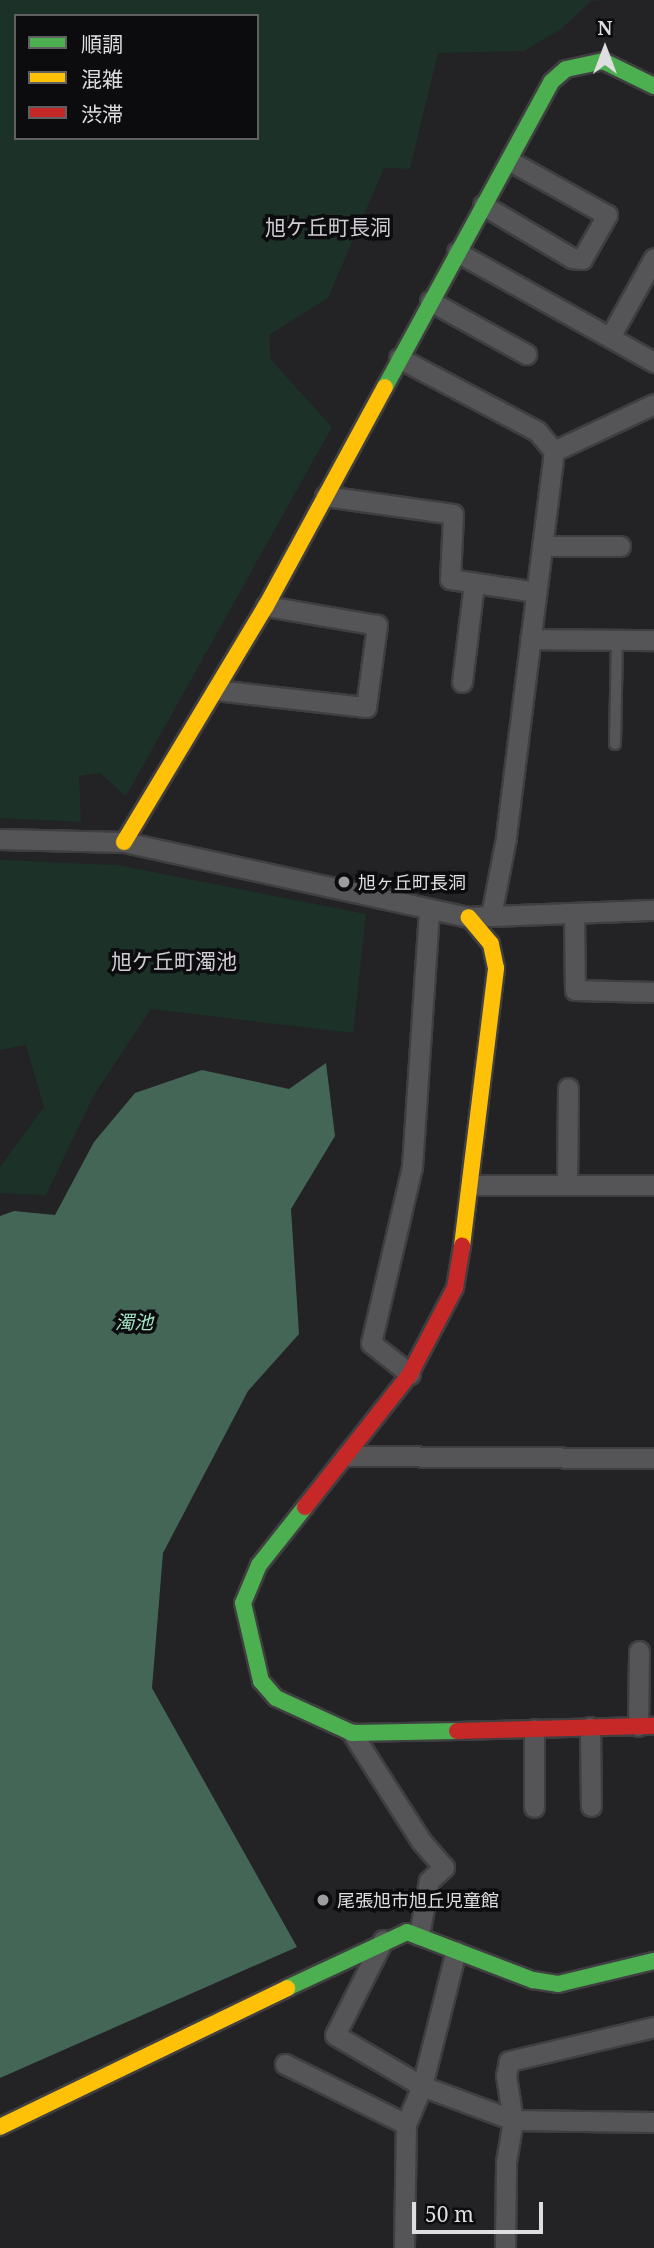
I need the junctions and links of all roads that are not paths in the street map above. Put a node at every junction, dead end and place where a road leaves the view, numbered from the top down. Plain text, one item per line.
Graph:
1 (654, 86) edge
2 (510, 161) junction
3 (483, 205) junction
4 (457, 252) junction
5 (654, 258) edge
6 (430, 301) junction
7 (610, 337) junction
8 (526, 354) dead end
9 (399, 358) junction
10 (654, 362) edge
11 (654, 404) edge
12 (554, 451) junction
13 (325, 496) junction
14 (542, 546) junction
15 (620, 546) dead end
16 (474, 583) junction
17 (536, 592) junction
18 (266, 607) junction
19 (530, 639) junction
20 (654, 640) edge
21 (617, 641) junction
22 (462, 682) dead end
23 (216, 690) junction
24 (615, 744) dead end
25 (0, 839) edge
26 (124, 842) junction
27 (654, 910) edge
28 (429, 911) junction
29 (574, 913) junction
30 (491, 915) junction
31 (468, 917) junction
32 (654, 992) edge
33 (568, 1088) dead end
34 (472, 1185) junction
35 (567, 1185) junction
36 (654, 1185) edge
37 (410, 1374) junction
38 (346, 1456) junction
39 (654, 1458) edge
40 (639, 1651) dead end
41 (646, 1726) edge
42 (590, 1727) junction
43 (534, 1728) junction
44 (352, 1733) junction
45 (534, 1807) dead end
46 (591, 1807) dead end
47 (419, 1935) junction
48 (383, 1940) junction
49 (456, 1951) junction
50 (654, 1961) edge
51 (654, 2027) edge
52 (285, 2064) dead end
53 (422, 2086) junction
54 (513, 2120) junction
55 (654, 2122) edge
56 (406, 2124) junction
57 (0, 2127) edge
58 (404, 2248) edge
59 (505, 2248) edge

1 - 2 street
2 - 3 street
2 - 3 street
3 - 4 street
4 - 6 street
4 - 7 street
5 - 7 street
6 - 8 street
6 - 9 street
7 - 10 street
9 - 12 street
9 - 13 street
11 - 12 street
12 - 14 street
13 - 16 street
13 - 18 street
14 - 15 street
14 - 17 street
16 - 17 street
16 - 22 street
17 - 19 street
18 - 23 street
18 - 23 street
19 - 21 street
19 - 30 street
20 - 21 street
21 - 24 lane
23 - 26 street
25 - 26 street
26 - 28 street
27 - 29 street
28 - 31 street
28 - 37 street
29 - 30 street
29 - 32 street
30 - 31 street
31 - 34 street
33 - 35 street
34 - 35 street
34 - 37 street
35 - 36 street
37 - 38 street
38 - 39 street
38 - 44 street
40 - 41 street
41 - 42 street
42 - 43 street
42 - 46 street
43 - 44 street
43 - 45 street
44 - 47 street
47 - 48 street
47 - 49 street
48 - 53 street
48 - 57 street
49 - 50 street
49 - 53 street
51 - 54 street
52 - 56 street
53 - 54 street
53 - 56 street
54 - 55 street
54 - 59 street
56 - 58 street

